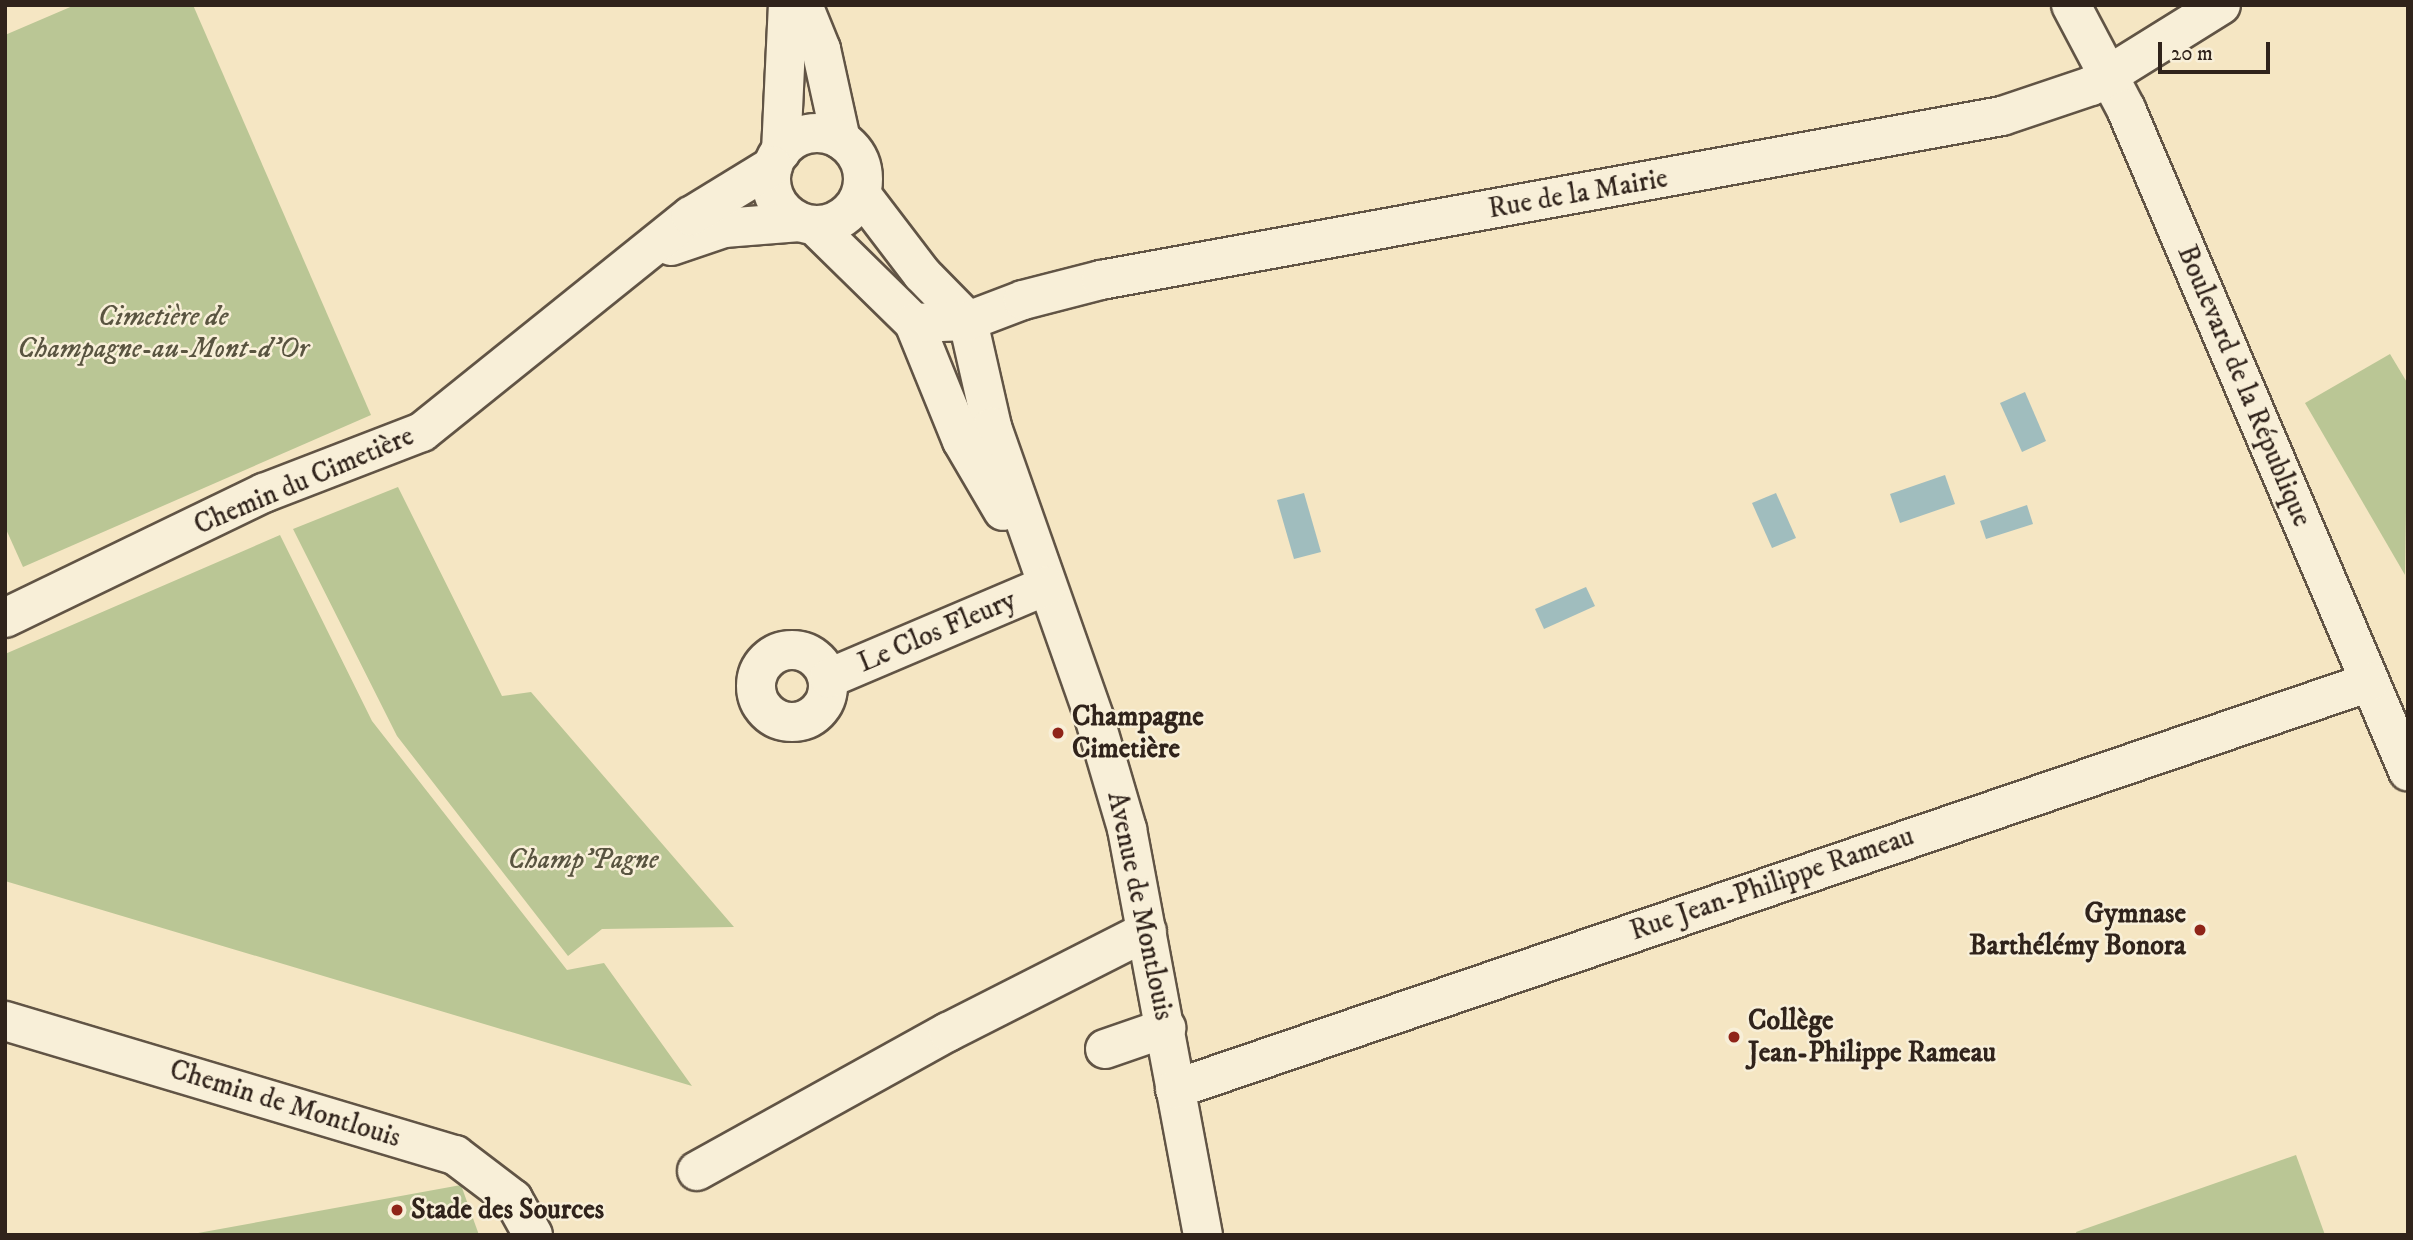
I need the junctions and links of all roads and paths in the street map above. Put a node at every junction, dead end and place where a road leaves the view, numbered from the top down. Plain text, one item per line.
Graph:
1 (788, 5) edge
2 (803, 5) edge
3 (2071, 5) edge
4 (2221, 5) edge
5 (2110, 75) junction
6 (841, 140) junction
7 (777, 159) junction
8 (860, 194) junction
9 (807, 223) junction
10 (647, 256) junction
11 (968, 321) junction
12 (914, 323) junction
13 (1046, 586) junction
14 (5, 618) edge
15 (829, 678) dead end
16 (2370, 682) junction
17 (2408, 771) edge
18 (1147, 931) junction
19 (5, 1021) edge
20 (1166, 1028) junction
21 (1105, 1049) dead end
22 (1175, 1089) junction
23 (697, 1171) dead end
24 (533, 1235) edge
25 (1203, 1235) edge

1 - 7 street
2 - 6 street
3 - 5 street, Boulevard de la République
4 - 5 street, Rue de la Mairie
5 - 11 street, Rue de la Mairie
5 - 16 street, Boulevard de la République
6 - 7 street
6 - 8 street
7 - 9 street
7 - 10 street, Chemin du Cimetière
8 - 9 street
8 - 11 street
9 - 10 street, Chemin du Cimetière
9 - 12 street, Avenue de Montlouis
10 - 14 street, Chemin du Cimetière
11 - 12 street, Rue de la Mairie
11 - 13 street, Avenue de Montlouis
12 - 13 street, Avenue de Montlouis
13 - 15 street, Le Clos Fleury
13 - 18 street, Avenue de Montlouis
16 - 17 street, Boulevard de la République
16 - 22 street, Rue Jean-Philippe Rameau
18 - 20 street, Avenue de Montlouis
18 - 23 street
19 - 24 street, Chemin de Montlouis
20 - 21 street
20 - 22 street, Avenue de Montlouis
22 - 25 street, Avenue de Montlouis

